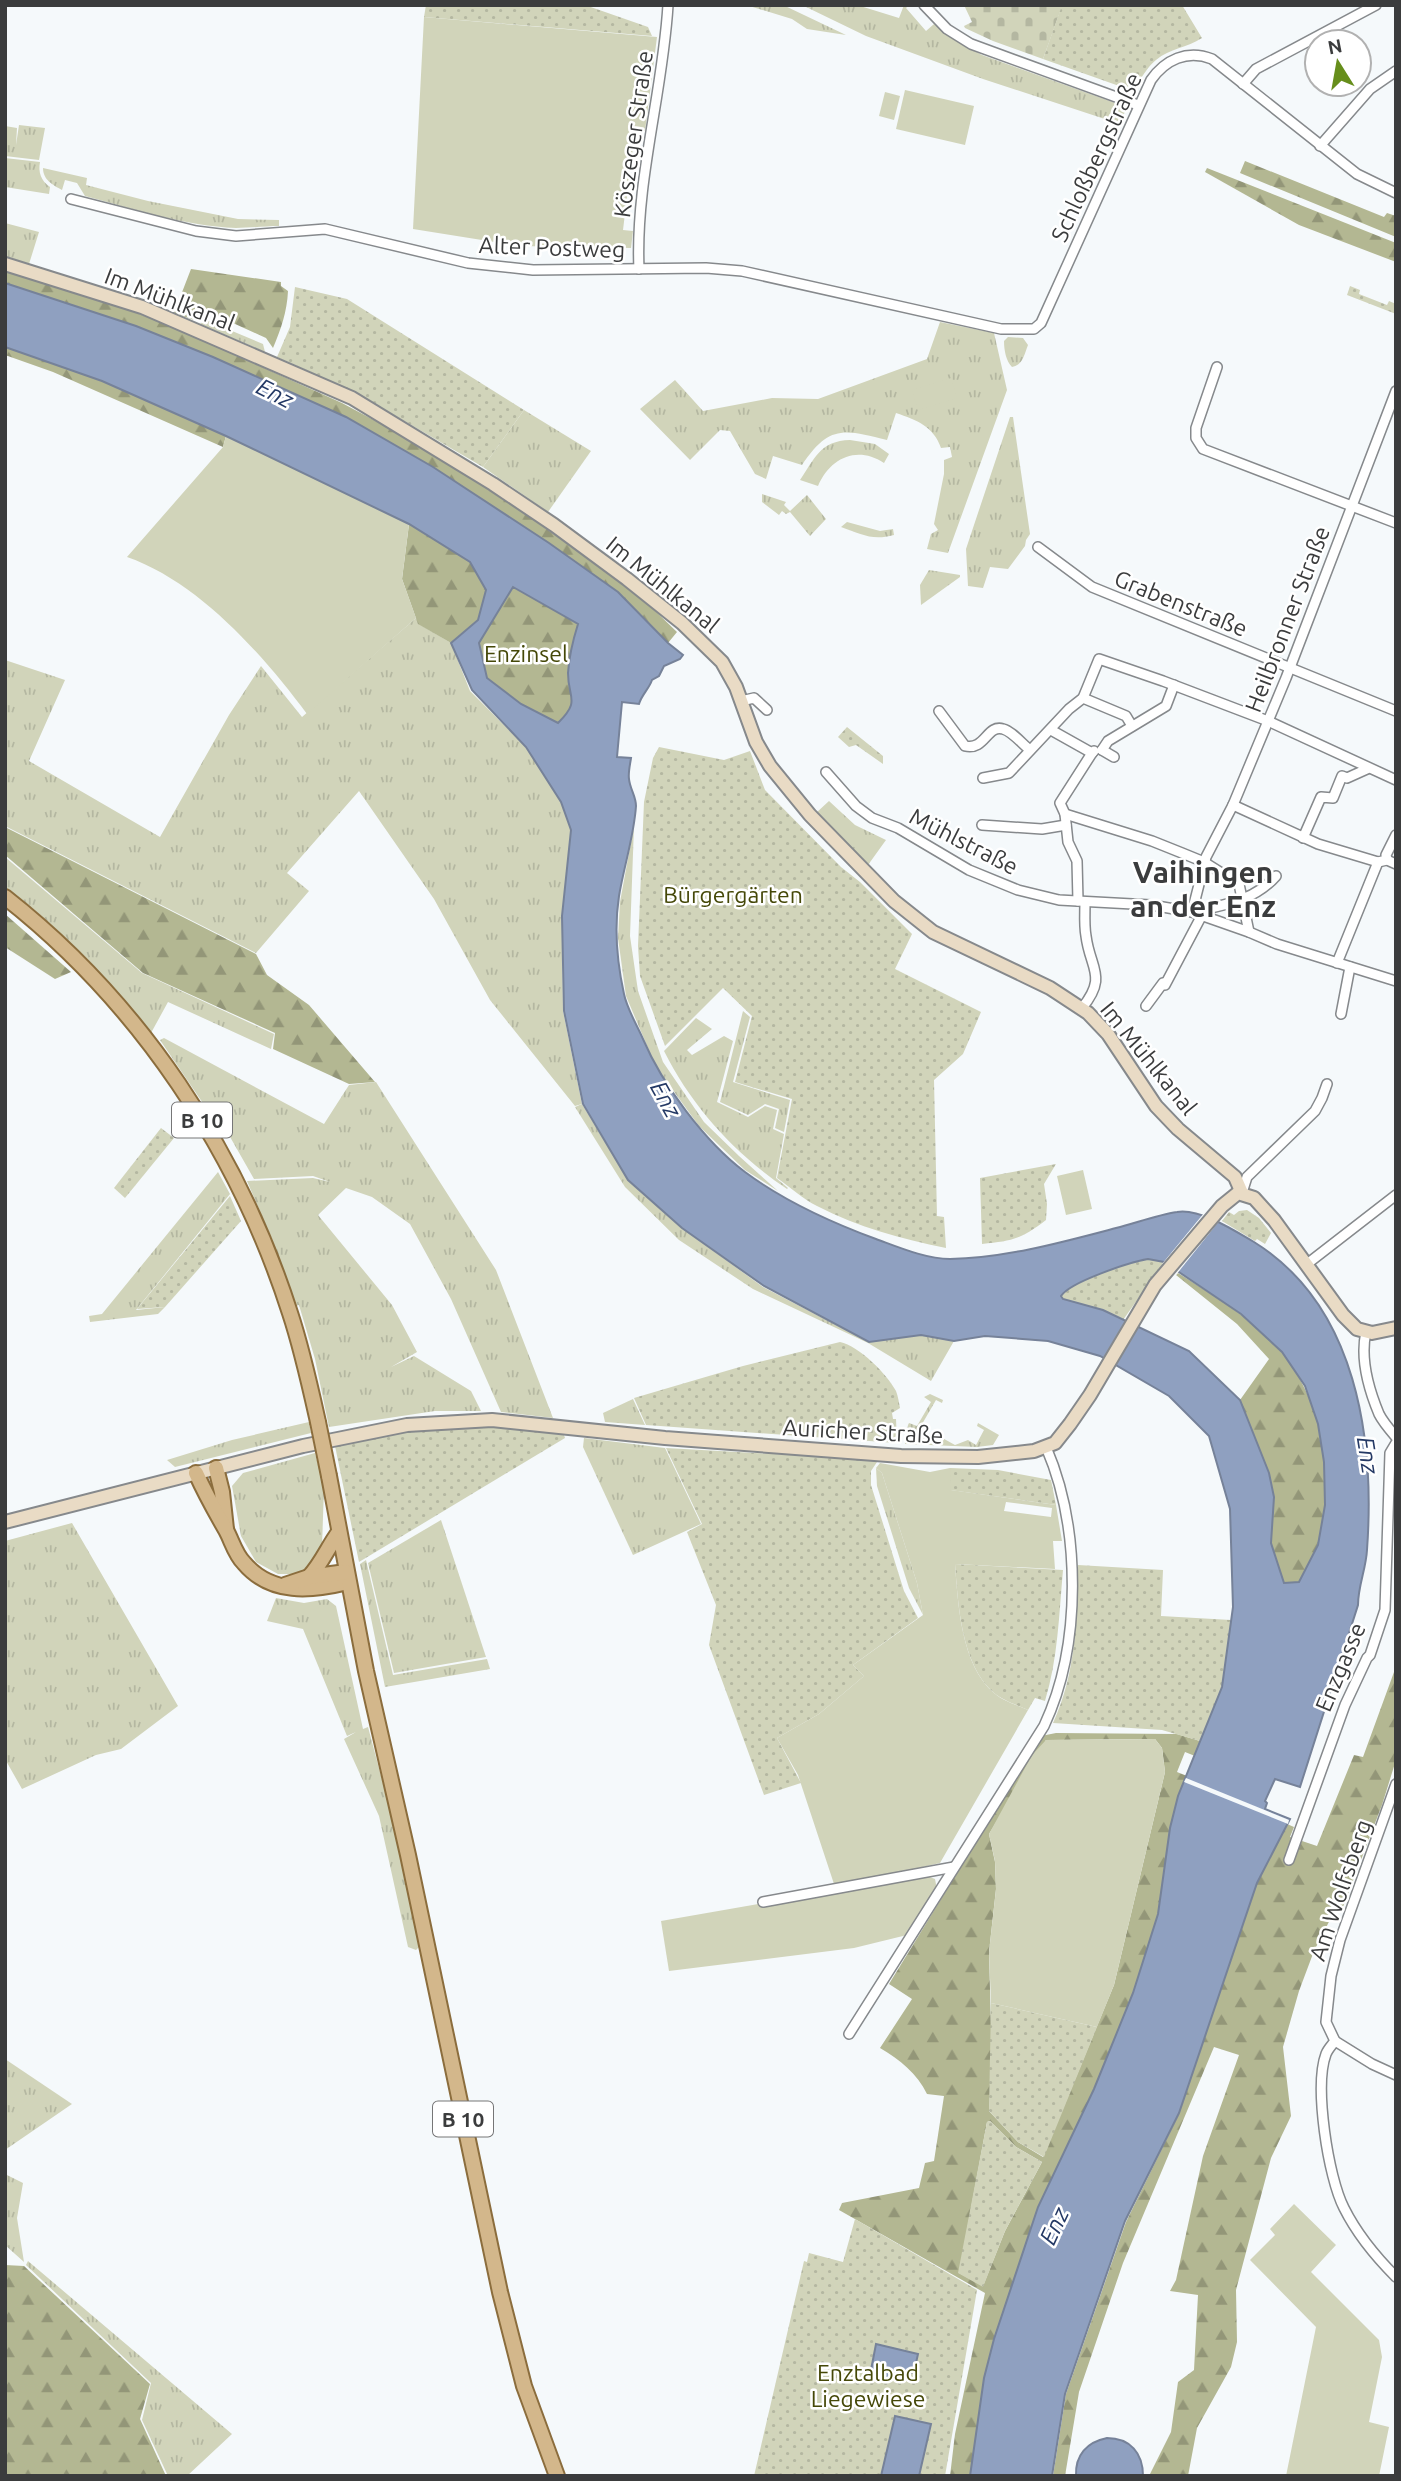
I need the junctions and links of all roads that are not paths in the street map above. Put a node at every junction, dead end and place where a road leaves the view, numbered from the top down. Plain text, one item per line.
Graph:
1 (668, 5) edge
2 (925, 5) edge
3 (1376, 5) edge
4 (1396, 71) edge
5 (1243, 84) junction
6 (1136, 109) junction
7 (1320, 146) junction
8 (1396, 193) edge
9 (71, 199) dead end
10 (5, 264) edge
11 (639, 269) junction
12 (1034, 329) joint
13 (1217, 367) dead end
14 (1396, 391) edge
15 (1352, 506) junction
16 (1396, 523) edge
17 (1038, 547) dead end
18 (1290, 668) junction
19 (1174, 685) junction
20 (1083, 698) junction
21 (741, 701) junction
22 (767, 710) dead end
23 (939, 711) dead end
24 (1396, 711) edge
25 (1268, 721) junction
26 (1132, 726) junction
27 (1051, 730) junction
28 (1030, 750) junction
29 (1102, 750) junction
30 (1092, 753) junction
31 (1114, 757) dead end
32 (1367, 769) junction
33 (826, 772) dead end
34 (983, 778) dead end
35 (1396, 780) edge
36 (1233, 805) junction
37 (1065, 814) junction
38 (982, 825) dead end
39 (1066, 825) junction
40 (1396, 835) edge
41 (1303, 838) junction
42 (1205, 859) junction
43 (1387, 862) edge
44 (1276, 876) dead end
45 (5, 897) edge
46 (1243, 901) junction
47 (1082, 902) junction
48 (1197, 917) junction
49 (1249, 932) junction
50 (1338, 963) junction
51 (1350, 967) junction
52 (1396, 981) edge
53 (1146, 1006) dead end
54 (1083, 1008) junction
55 (1340, 1014) dead end
56 (1327, 1084) dead end
57 (1242, 1193) junction
58 (1396, 1195) edge
59 (1307, 1264) junction
60 (1396, 1328) edge
61 (1366, 1332) junction
62 (1396, 1437) edge
63 (1396, 1443) edge
64 (1046, 1447) junction
65 (216, 1468) junction
66 (196, 1473) junction
67 (5, 1522) edge
68 (226, 1531) junction
69 (339, 1532) junction
70 (309, 1577) junction
71 (347, 1577) junction
72 (281, 1587) junction
73 (1396, 1784) edge
74 (1289, 1860) dead end
75 (954, 1867) junction
76 (763, 1902) dead end
77 (849, 2034) dead end
78 (1335, 2041) junction
79 (1396, 2075) edge
80 (1396, 2277) edge
81 (557, 2476) edge

1 - 11 street, Köszeger Straße
2 - 6 street
3 - 5 street
4 - 7 street
5 - 6 street, Schloßbergstraße
5 - 7 street, Schloßbergstraße
6 - 12 street, Schloßbergstraße
7 - 8 street, Schloßbergstraße
9 - 11 street, Alter Postweg
10 - 21 street, Im Mühlkanal
11 - 12 street, Alter Postweg
13 - 15 street
14 - 15 street, Heilbronner Straße
15 - 16 street
15 - 18 street, Heilbronner Straße
17 - 18 street, Grabenstraße
18 - 24 street, Grabenstraße
18 - 25 street, Heilbronner Straße
19 - 20 street
19 - 25 street
19 - 26 street
20 - 26 street
20 - 27 street
21 - 22 street
21 - 54 street, Im Mühlkanal
23 - 28 street
25 - 32 street
25 - 36 street, Heilbronner Straße
26 - 29 street
27 - 28 street
27 - 30 street
28 - 34 street
29 - 30 street
29 - 31 street
30 - 37 street
32 - 35 street
32 - 41 street
33 - 47 street, Mühlstraße
36 - 41 street
36 - 42 street, Heilbronner Straße
37 - 39 street
37 - 42 street
38 - 39 street
39 - 47 street
40 - 43 street
41 - 43 street
42 - 46 street
42 - 48 street, Heilbronner Straße
43 - 50 street
44 - 46 street
45 - 69 main road, B 10, bridge
46 - 48 street
46 - 49 street
47 - 48 street, Mühlstraße
47 - 54 street
48 - 49 street
48 - 53 street, Heilbronner Straße
49 - 50 street
50 - 51 street
51 - 52 street
51 - 55 street
54 - 57 street, Im Mühlkanal
56 - 57 street
57 - 59 street
57 - 64 street
58 - 59 street
59 - 61 street
60 - 61 street
61 - 62 street
63 - 74 street, Enzgasse
64 - 65 street, Auricher Straße
64 - 75 street
65 - 66 street, Auricher Straße
65 - 68 main road
66 - 67 street, Auricher Straße
66 - 68 main road
68 - 72 main road
69 - 70 main road
69 - 71 main road, B 10
70 - 71 main road
70 - 72 main road
71 - 72 main road
71 - 81 main road, B 10
73 - 78 street, Am Wolfsberg
75 - 76 street
75 - 77 street
78 - 79 street
78 - 80 street

